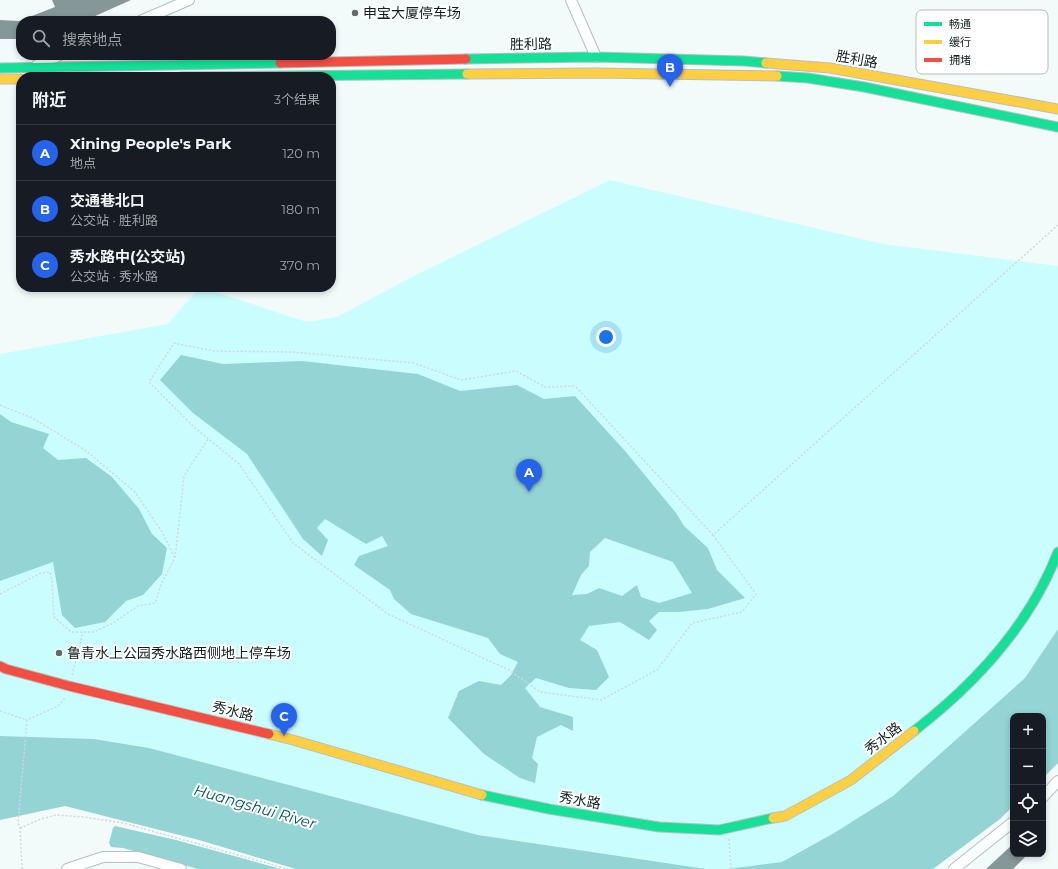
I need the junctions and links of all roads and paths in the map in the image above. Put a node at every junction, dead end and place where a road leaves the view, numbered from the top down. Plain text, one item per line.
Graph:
1 (189, 0) edge
2 (571, 0) edge
3 (152, 16) edge
4 (596, 57) junction
5 (48, 60) edge
6 (0, 68) edge
7 (30, 68) junction
8 (336, 76) edge
9 (16, 78) edge
10 (0, 79) edge
11 (1058, 109) edge
12 (1058, 127) edge
13 (1058, 225) edge
14 (0, 405) edge
15 (208, 438) junction
16 (713, 535) junction
17 (1058, 552) edge
18 (175, 558) junction
19 (0, 594) edge
20 (83, 632) junction
21 (0, 666) edge
22 (69, 686) junction
23 (0, 711) edge
24 (27, 720) junction
25 (1058, 781) edge
26 (1046, 794) edge
27 (1010, 824) edge
28 (20, 828) junction
29 (728, 828) junction
30 (22, 869) edge
31 (67, 869) edge
32 (181, 869) edge
33 (288, 869) edge
34 (731, 869) edge
35 (954, 869) edge

1 - 3 street
2 - 4 street
4 - 7 main road, 胜利路
4 - 11 main road, 胜利路
5 - 7 street
6 - 7 main road, 胜利路
8 - 12 main road, 胜利路
9 - 10 main road
13 - 16 path
14 - 18 path
15 - 16 path
15 - 16 path
15 - 18 path
17 - 29 main road, 秀水路
18 - 20 path
19 - 20 path
20 - 22 path
21 - 22 main road, 秀水路
22 - 24 path
22 - 29 main road, 秀水路
23 - 24 path
24 - 28 path
25 - 26 street
27 - 35 street
28 - 30 path
28 - 33 path
29 - 34 path
31 - 32 street

